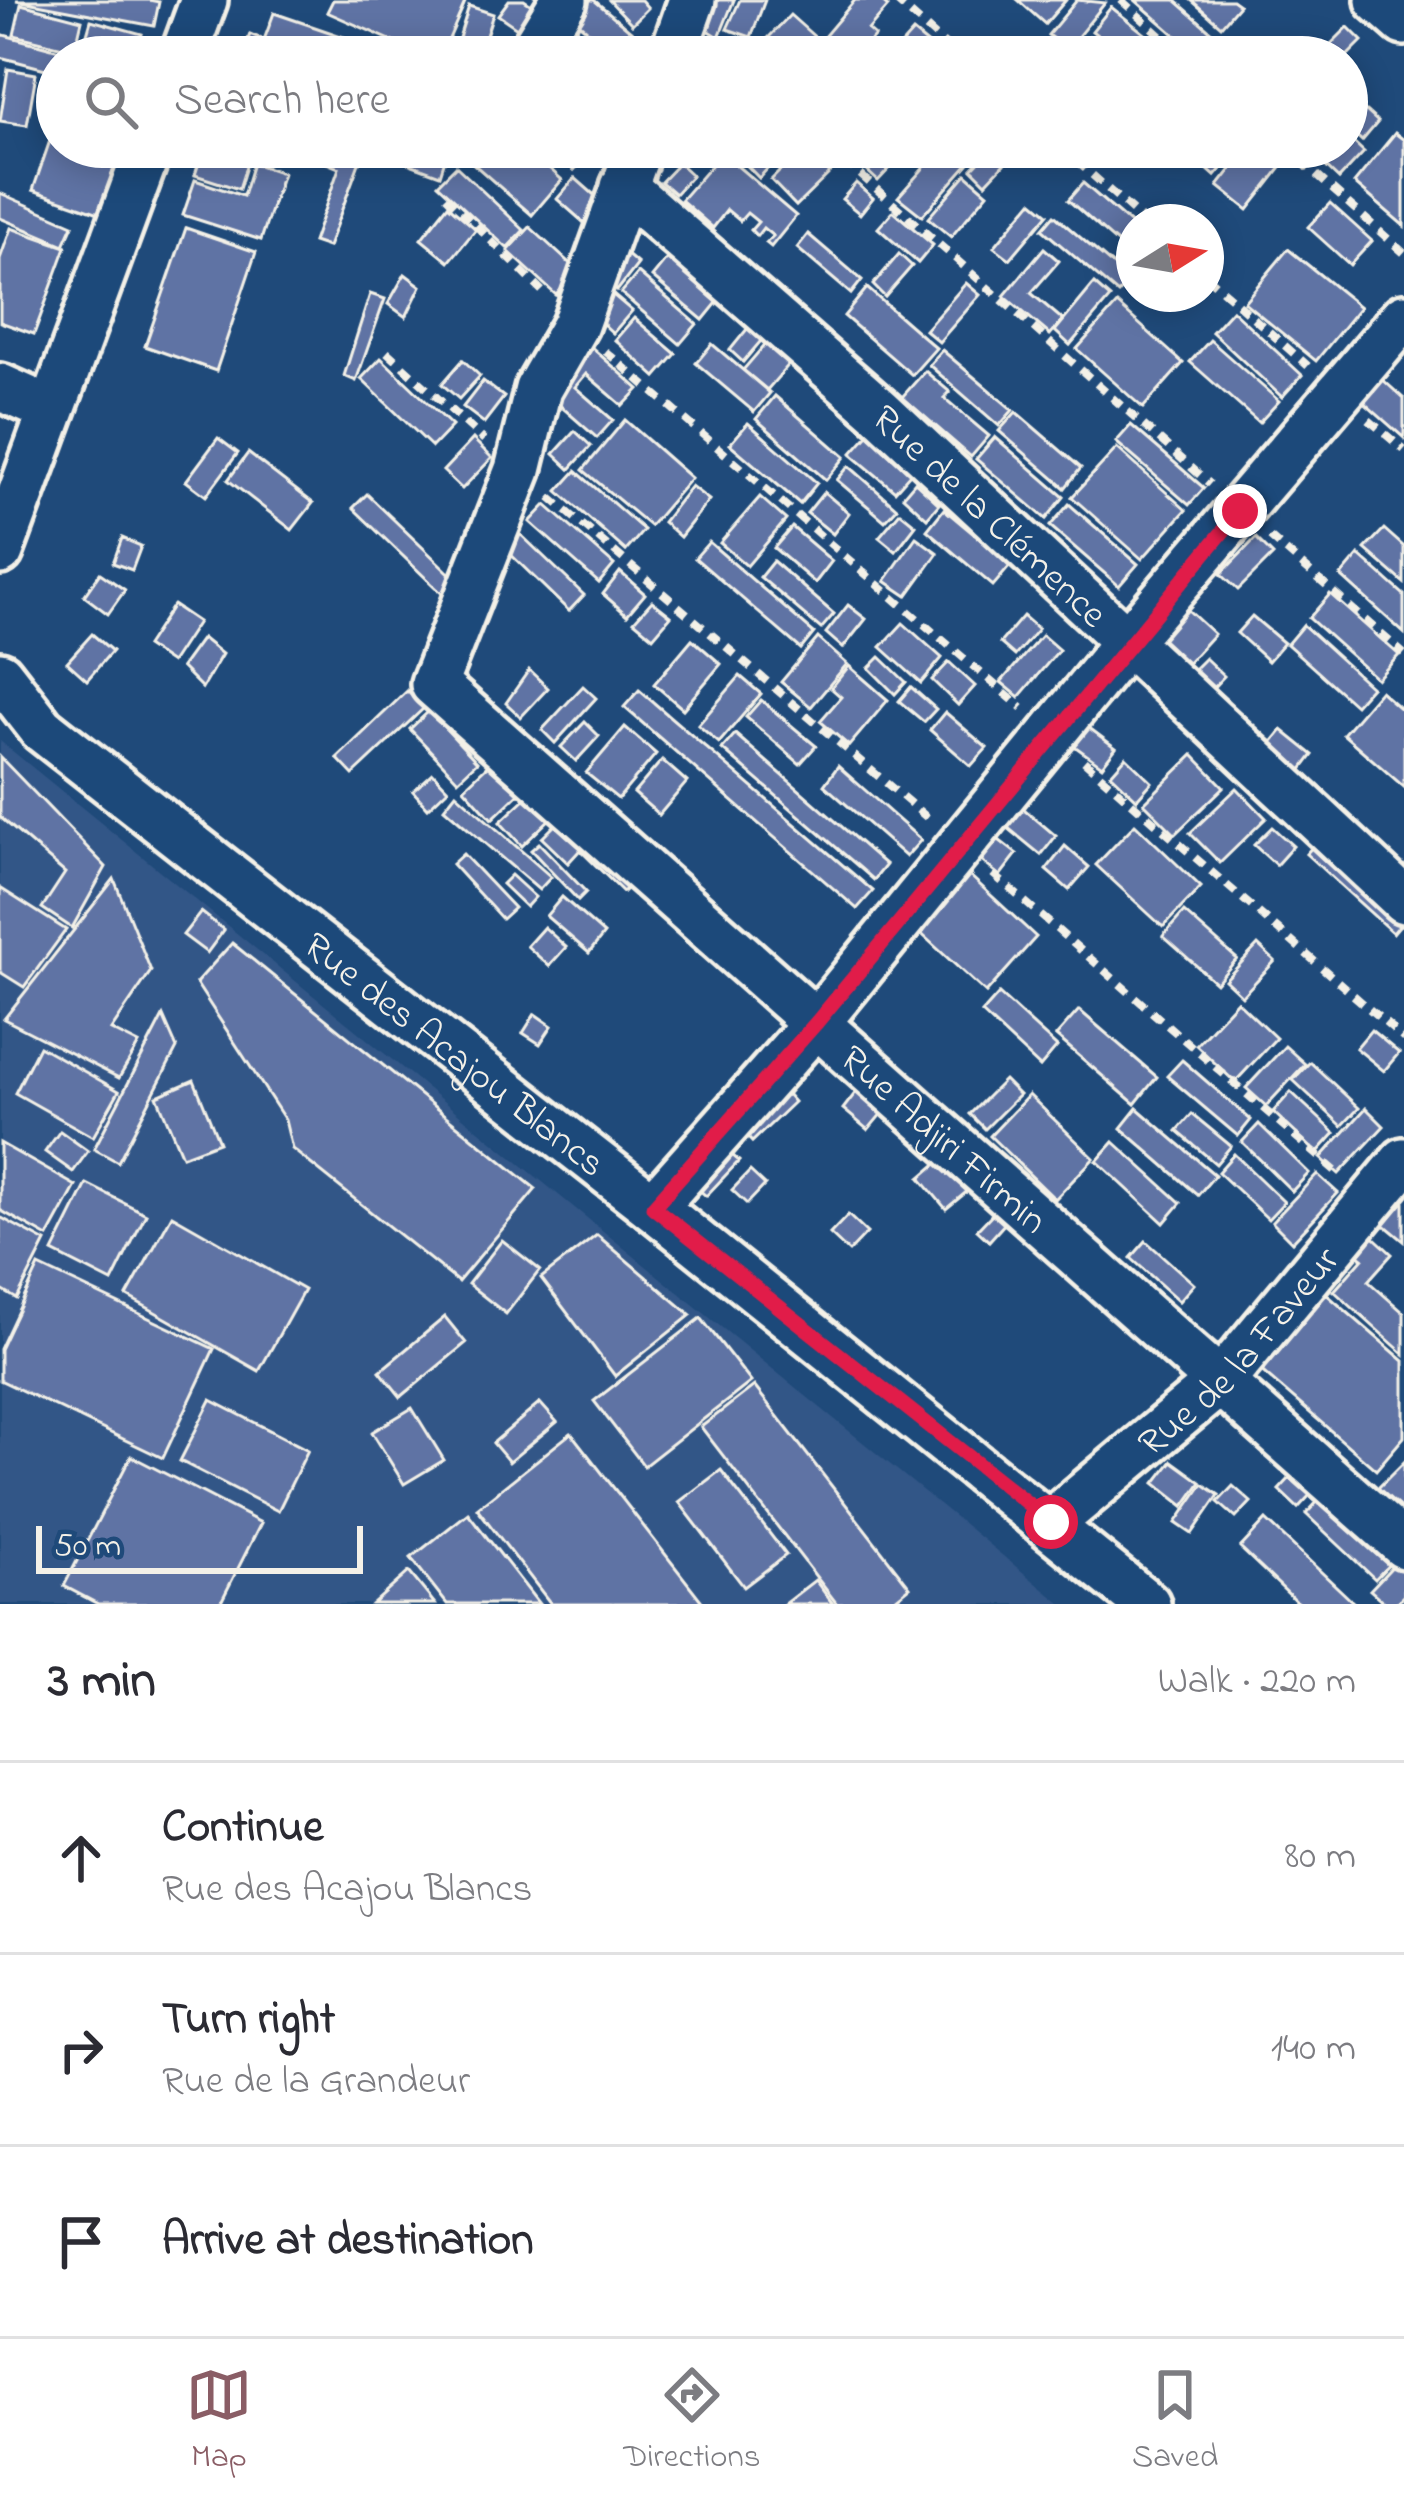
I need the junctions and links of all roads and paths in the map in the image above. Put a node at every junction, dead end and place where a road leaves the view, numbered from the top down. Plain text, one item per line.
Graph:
1 (204, 0) edge
2 (564, 0) edge
3 (692, 0) edge
4 (895, 0) edge
5 (1120, 0) edge
6 (1379, 0) edge
7 (1404, 22) edge
8 (191, 36) edge
9 (543, 36) edge
10 (679, 36) edge
11 (935, 36) edge
12 (1161, 36) edge
13 (140, 168) edge
14 (631, 168) edge
15 (632, 168) edge
16 (853, 168) edge
17 (1085, 168) edge
18 (1309, 168) edge
19 (446, 196) dead end
20 (1125, 204) edge
21 (1404, 253) edge
22 (1404, 317) edge
23 (575, 325) junction
24 (387, 352) dead end
25 (0, 388) edge
26 (50, 409) junction
27 (518, 470) junction
28 (1240, 511) junction
29 (0, 551) edge
30 (1126, 644) junction
31 (1404, 654) edge
32 (0, 675) edge
33 (1052, 734) junction
34 (959, 845) junction
35 (1404, 900) edge
36 (817, 1022) junction
37 (1404, 1040) edge
38 (1404, 1161) edge
39 (1371, 1202) junction
40 (653, 1207) junction
41 (1222, 1380) junction
42 (1051, 1522) junction
43 (1404, 1545) edge
44 (1147, 1604) edge

1 - 8 street
2 - 9 street
3 - 10 street
4 - 11 path
5 - 12 path
6 - 7 street
13 - 26 street
14 - 23 street
15 - 30 street, Rue de la Clémence
16 - 28 path
17 - 20 path
18 - 21 path
19 - 23 path
22 - 28 street
23 - 27 street
23 - 33 path
24 - 27 path
25 - 26 street
26 - 29 street
27 - 34 path
27 - 36 street, Rue Adjiri Firmin
28 - 30 street
28 - 31 path
30 - 33 street
30 - 35 street, Rue de la Clémence
32 - 40 street, Rue des Acajou Blancs
33 - 34 street
33 - 37 path
34 - 36 street
34 - 39 path
36 - 40 street
36 - 41 street, Rue Adjiri Firmin
38 - 39 street, Rue de la Faveur
39 - 41 street, Rue de la Faveur
40 - 42 street, Rue des Acajou Blancs
41 - 42 street, Rue de la Faveur
41 - 43 street, Rue Adjiri Firmin
42 - 44 street, Rue des Acajou Blancs

